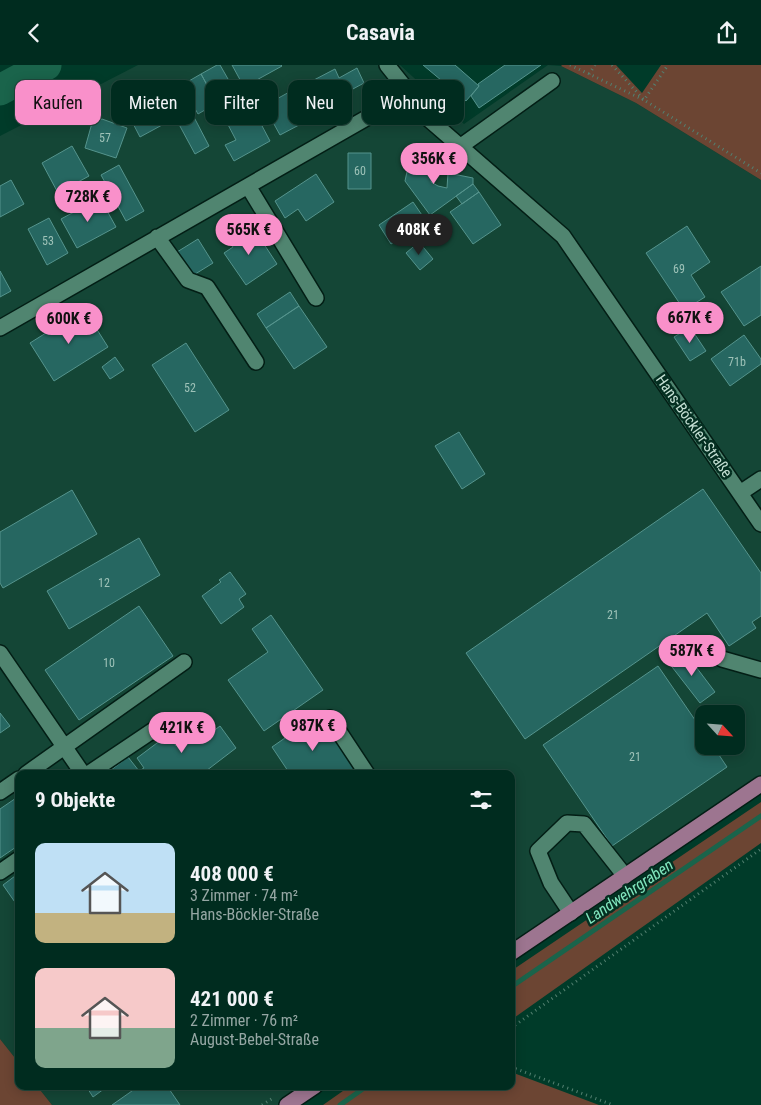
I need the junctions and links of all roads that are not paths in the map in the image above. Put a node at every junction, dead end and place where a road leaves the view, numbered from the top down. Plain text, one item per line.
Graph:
1 (387, 65) edge
2 (399, 80) edge
3 (552, 81) dead end
4 (362, 121) edge
5 (436, 125) edge
6 (461, 146) junction
7 (248, 186) junction
8 (157, 237) junction
9 (316, 298) dead end
10 (0, 328) edge
11 (256, 362) dead end
12 (761, 479) edge
13 (740, 493) junction
14 (761, 524) edge
15 (0, 653) edge
16 (722, 659) dead end
17 (184, 662) dead end
18 (761, 670) edge
19 (330, 718) dead end
20 (155, 729) dead end
21 (65, 748) junction
22 (32, 770) edge
23 (79, 770) edge
24 (94, 770) edge
25 (364, 770) edge
26 (15, 782) edge
27 (761, 784) edge
28 (0, 792) edge
29 (15, 862) edge
30 (0, 872) edge
31 (625, 876) junction
32 (572, 913) junction
33 (515, 950) edge
34 (298, 1091) edge
35 (287, 1105) edge

1 - 2 street
3 - 6 street
4 - 7 street, Hans-Böckler-Straße
5 - 6 street, Hans-Böckler-Straße
6 - 13 street, Hans-Böckler-Straße
7 - 8 street, Hans-Böckler-Straße
7 - 9 street
8 - 10 street, Hans-Böckler-Straße
8 - 11 street
12 - 13 street
13 - 14 street, Hans-Böckler-Straße
15 - 21 street
16 - 18 street
17 - 21 street
19 - 25 street
20 - 24 street
21 - 22 street
21 - 23 street
26 - 28 street
27 - 31 main road
29 - 30 street
31 - 32 main road
31 - 32 street
32 - 33 main road
34 - 35 main road

